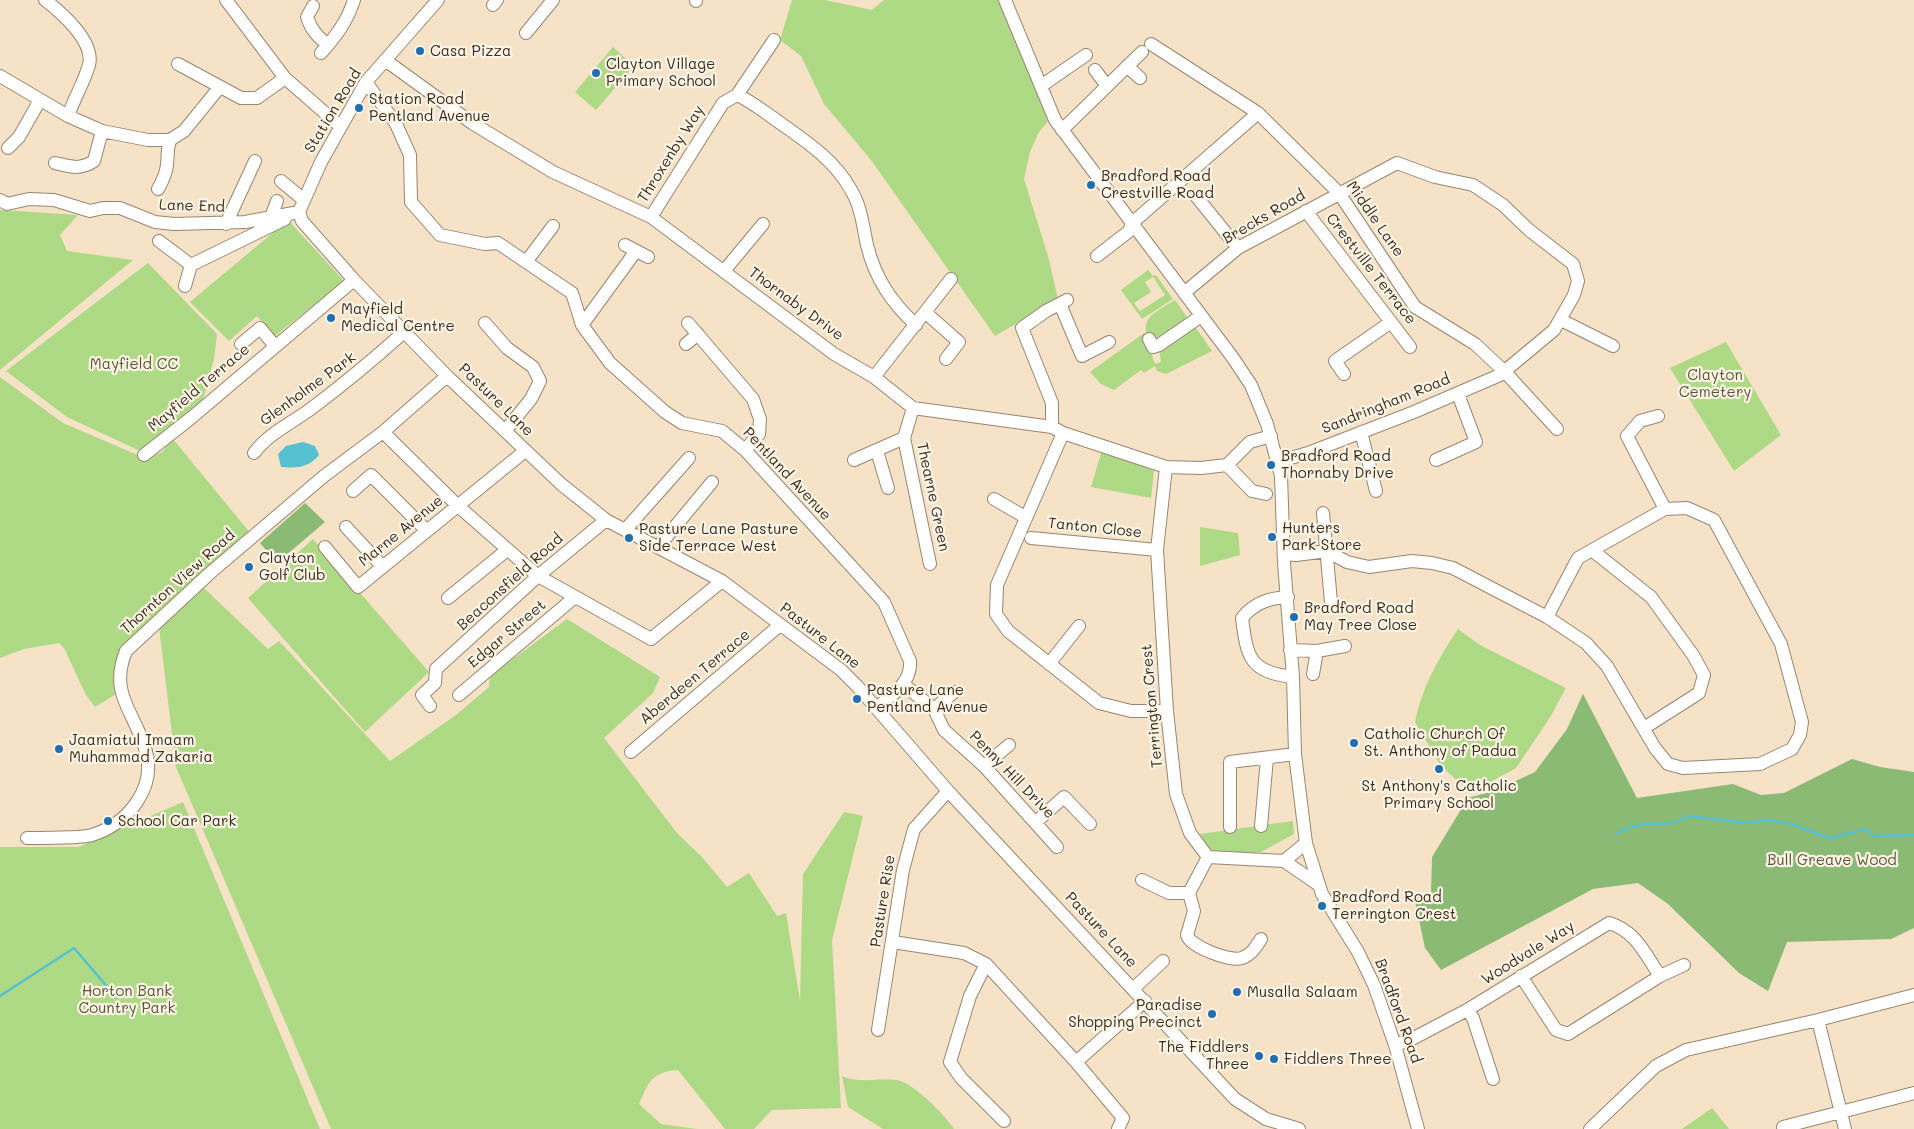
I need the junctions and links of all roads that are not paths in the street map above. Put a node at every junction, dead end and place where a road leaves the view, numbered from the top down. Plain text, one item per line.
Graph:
1 (45, 0) edge
2 (226, 0) edge
3 (354, 0) edge
4 (438, 0) edge
5 (554, 0) edge
6 (1005, 0) edge
7 (306, 13) dead end
8 (526, 33) dead end
9 (774, 40) dead end
10 (1086, 55) dead end
11 (385, 60) junction
12 (178, 64) dead end
13 (1127, 66) junction
14 (1094, 70) dead end
15 (0, 76) edge
16 (285, 78) junction
17 (1140, 78) dead end
18 (366, 82) junction
19 (1041, 86) junction
20 (1107, 86) junction
21 (219, 88) junction
22 (737, 95) junction
23 (40, 100) junction
24 (1258, 114) junction
25 (68, 116) junction
26 (340, 126) junction
27 (1062, 130) junction
28 (102, 131) junction
29 (170, 140) junction
30 (8, 148) dead end
31 (55, 162) dead end
32 (255, 162) dead end
33 (282, 181) dead end
34 (158, 190) dead end
35 (1339, 193) junction
36 (1196, 196) dead end
37 (0, 200) edge
38 (277, 200) dead end
39 (304, 200) junction
40 (1306, 211) junction
41 (299, 212) junction
42 (271, 217) junction
43 (651, 217) junction
44 (226, 224) junction
45 (763, 224) dead end
46 (1132, 224) junction
47 (552, 226) dead end
48 (159, 241) dead end
49 (1238, 248) junction
50 (636, 251) dead end
51 (1097, 256) dead end
52 (526, 262) junction
53 (191, 265) junction
54 (724, 271) junction
55 (951, 279) dead end
56 (354, 280) junction
57 (185, 286) dead end
58 (1184, 293) junction
59 (926, 313) junction
60 (1201, 316) junction
61 (1561, 320) junction
62 (688, 322) dead end
63 (1391, 322) junction
64 (485, 323) dead end
65 (582, 325) junction
66 (916, 325) junction
67 (404, 332) junction
68 (698, 334) junction
69 (1109, 342) dead end
70 (241, 344) dead end
71 (686, 344) dead end
72 (275, 346) junction
73 (1613, 346) dead end
74 (1152, 347) dead end
75 (1410, 347) dead end
76 (946, 359) dead end
77 (1505, 372) junction
78 (1344, 374) dead end
79 (447, 376) junction
80 (874, 377) junction
81 (1458, 394) junction
82 (913, 408) junction
83 (1658, 416) dead end
84 (1556, 429) dead end
85 (1058, 430) junction
86 (505, 431) junction
87 (383, 432) junction
88 (1361, 432) junction
89 (1270, 436) junction
90 (904, 438) junction
91 (745, 450) junction
92 (525, 451) junction
93 (877, 451) junction
94 (254, 453) dead end
95 (144, 455) dead end
96 (689, 458) dead end
97 (854, 460) dead end
98 (1436, 460) dead end
99 (1277, 462) junction
100 (1227, 465) junction
101 (1166, 467) junction
102 (712, 482) dead end
103 (888, 488) dead end
104 (353, 491) dead end
105 (1376, 491) dead end
106 (1266, 494) dead end
107 (994, 499) dead end
108 (458, 506) junction
109 (1666, 509) junction
110 (1323, 513) dead end
111 (1025, 517) junction
112 (606, 520) junction
113 (346, 527) dead end
114 (626, 529) junction
115 (427, 531) junction
116 (1031, 538) dead end
117 (658, 546) junction
118 (324, 547) dead end
119 (507, 550) junction
120 (1157, 550) junction
121 (1327, 550) junction
122 (1593, 551) junction
123 (1284, 554) junction
124 (930, 564) dead end
125 (382, 566) junction
126 (538, 576) junction
127 (722, 581) junction
128 (575, 597) junction
129 (1288, 597) junction
130 (448, 598) dead end
131 (1331, 602) dead end
132 (1547, 617) junction
133 (780, 625) junction
134 (1079, 626) dead end
135 (1345, 646) dead end
136 (1290, 650) junction
137 (1317, 651) junction
138 (1050, 664) junction
139 (1313, 674) dead end
140 (1293, 677) junction
141 (903, 684) junction
142 (954, 692) dead end
143 (459, 695) dead end
144 (430, 706) dead end
145 (876, 708) junction
146 (934, 709) junction
147 (1167, 711) junction
148 (1644, 728) junction
149 (1009, 745) dead end
150 (631, 752) dead end
151 (1295, 754) junction
152 (1267, 758) junction
153 (984, 766) junction
154 (948, 791) junction
155 (1036, 822) junction
156 (1090, 824) dead end
157 (1261, 826) dead end
158 (1230, 827) dead end
159 (27, 838) dead end
160 (1306, 843) junction
161 (1057, 847) dead end
162 (1208, 857) junction
163 (1284, 861) junction
164 (1142, 880) dead end
165 (1319, 886) junction
166 (1188, 893) junction
167 (1261, 939) dead end
168 (893, 942) junction
169 (1163, 961) dead end
170 (986, 964) junction
171 (1684, 965) dead end
172 (1521, 976) junction
173 (1660, 976) junction
174 (1134, 988) junction
175 (1914, 995) edge
176 (1145, 1001) junction
177 (1467, 1010) junction
178 (1818, 1020) junction
179 (878, 1030) dead end
180 (1395, 1045) junction
181 (1076, 1062) junction
182 (1493, 1079) dead end
183 (1914, 1093) edge
184 (1841, 1111) junction
185 (1004, 1121) dead end
186 (1263, 1124) edge
187 (1783, 1128) dead end
188 (1118, 1129) edge
189 (1299, 1129) edge
190 (1418, 1129) edge
191 (1590, 1129) edge
192 (1845, 1129) edge

1 - 25 street
2 - 16 street
3 - 7 street
4 - 11 street, Station Road
5 - 8 street
6 - 19 street, Bradford Road
9 - 22 street, Throxenby Way
10 - 19 street
11 - 18 street, Station Road
11 - 43 street, Thornaby Drive
12 - 21 street
13 - 17 street
13 - 20 street
13 - 24 street, Middle Lane
14 - 20 street
15 - 23 street
16 - 21 street
16 - 26 street
18 - 26 street, Station Road
18 - 52 street, Pentland Avenue
19 - 27 street, Bradford Road
20 - 27 street
21 - 29 street
22 - 43 street, Throxenby Way
22 - 66 street
23 - 25 street
23 - 30 street
24 - 35 street, Middle Lane
24 - 46 street
25 - 28 street
26 - 39 street, Station Road
27 - 46 street, Bradford Road
28 - 29 street
28 - 31 street
29 - 34 street
32 - 44 street
33 - 39 street
35 - 40 street, Brecks Road
35 - 61 street, Brecks Road
35 - 77 street, Middle Lane
36 - 49 street
37 - 44 street, Lane End
38 - 42 street
39 - 41 street
40 - 49 street, Brecks Road
40 - 63 street, Crestville Terrace
41 - 42 street, Lane End
41 - 53 street
41 - 56 street, Pasture Lane
42 - 44 street, Lane End
43 - 54 street, Thornaby Drive
45 - 54 street
46 - 51 street
46 - 58 street, Bradford Road
47 - 52 street
48 - 53 street
49 - 58 street, Brecks Road
50 - 65 street
52 - 65 street, Pentland Avenue
53 - 57 street
54 - 80 street, Thornaby Drive
55 - 59 street
56 - 67 street, Pasture Lane
56 - 72 street, Mayfield Terrace
58 - 60 street, Bradford Road
59 - 66 street
59 - 76 street
60 - 74 street
60 - 89 street, Bradford Road
61 - 73 street
61 - 77 street, Sandringham Road
62 - 68 street
63 - 75 street, Crestville Terrace
63 - 78 street
64 - 86 street
65 - 91 street, Pentland Avenue
66 - 80 street
67 - 79 street, Pasture Lane
67 - 94 street, Glenholme Park
68 - 71 street
68 - 91 street
69 - 85 street
70 - 72 street, Mayfield Terrace
72 - 95 street, Mayfield Terrace
77 - 81 street, Sandringham Road
77 - 84 street, Middle Lane
79 - 86 street, Pasture Lane
79 - 87 street, Thornton View Road
80 - 82 street, Thornaby Drive
81 - 88 street, Sandringham Road
81 - 98 street
82 - 85 street
82 - 90 street, Thearne Green
83 - 109 street
85 - 101 street
85 - 111 street
86 - 92 street, Pasture Lane
87 - 108 street
87 - 159 street, Thornton View Road
88 - 99 street, Sandringham Road
88 - 105 street
89 - 99 street, Bradford Road
89 - 100 street
90 - 93 street
90 - 124 street, Thearne Green
91 - 141 street, Pentland Avenue
92 - 108 street, Marne Avenue
92 - 112 street, Pasture Lane
93 - 97 street
93 - 103 street
96 - 114 street
99 - 123 street, Bradford Road
100 - 101 street
100 - 106 street
101 - 120 street, Terrington Crest
102 - 117 street
104 - 115 street
107 - 111 street
108 - 115 street, Marne Avenue
108 - 119 street
109 - 122 street
109 - 148 street
110 - 121 street
111 - 138 street
112 - 114 street, Pasture Lane
112 - 126 street, Beaconsfield Road
113 - 125 street
114 - 117 street, Pasture Lane
115 - 125 street, Marne Avenue
116 - 120 street, Tanton Close
117 - 127 street, Pasture Lane
118 - 125 street, Marne Avenue
119 - 126 street
119 - 130 street
120 - 147 street, Terrington Crest
121 - 123 street
121 - 131 street
121 - 132 street
122 - 132 street
122 - 148 street
123 - 129 street, Bradford Road
126 - 128 street
126 - 144 street, Beaconsfield Road
127 - 128 street
127 - 133 street, Pasture Lane
128 - 143 street, Edgar Street
129 - 136 street, Bradford Road
129 - 140 street
132 - 148 street
133 - 145 street, Pasture Lane
133 - 150 street, Aberdeen Terrace
134 - 138 street
135 - 137 street
136 - 137 street
136 - 140 street, Bradford Road
137 - 139 street
138 - 147 street
140 - 151 street, Bradford Road
141 - 145 street
141 - 146 street, Penny Hill Drive
142 - 146 street
145 - 154 street, Pasture Lane
146 - 153 street, Penny Hill Drive
147 - 162 street, Terrington Crest
149 - 153 street
151 - 152 street
151 - 160 street, Bradford Road
152 - 157 street
152 - 158 street
153 - 155 street, Penny Hill Drive
154 - 168 street, Pasture Rise
154 - 174 street, Pasture Lane
155 - 156 street
155 - 161 street, Penny Hill Drive
160 - 163 street
160 - 165 street, Bradford Road
162 - 163 street
162 - 166 street
163 - 165 street
164 - 166 street
165 - 180 street, Bradford Road
166 - 167 street
168 - 170 street
168 - 179 street, Pasture Rise
169 - 174 street
170 - 181 street
170 - 185 street
171 - 173 street
172 - 173 street, Woodvale Way
172 - 173 street
172 - 177 street, Woodvale Way
174 - 176 street, Pasture Lane
175 - 178 street
176 - 181 street
176 - 186 street, Pasture Lane
177 - 180 street, Woodvale Way
177 - 182 street
178 - 184 street
178 - 191 street
180 - 190 street, Bradford Road
181 - 188 street
183 - 184 street
184 - 187 street
184 - 192 street
186 - 189 street, Pasture Lane

